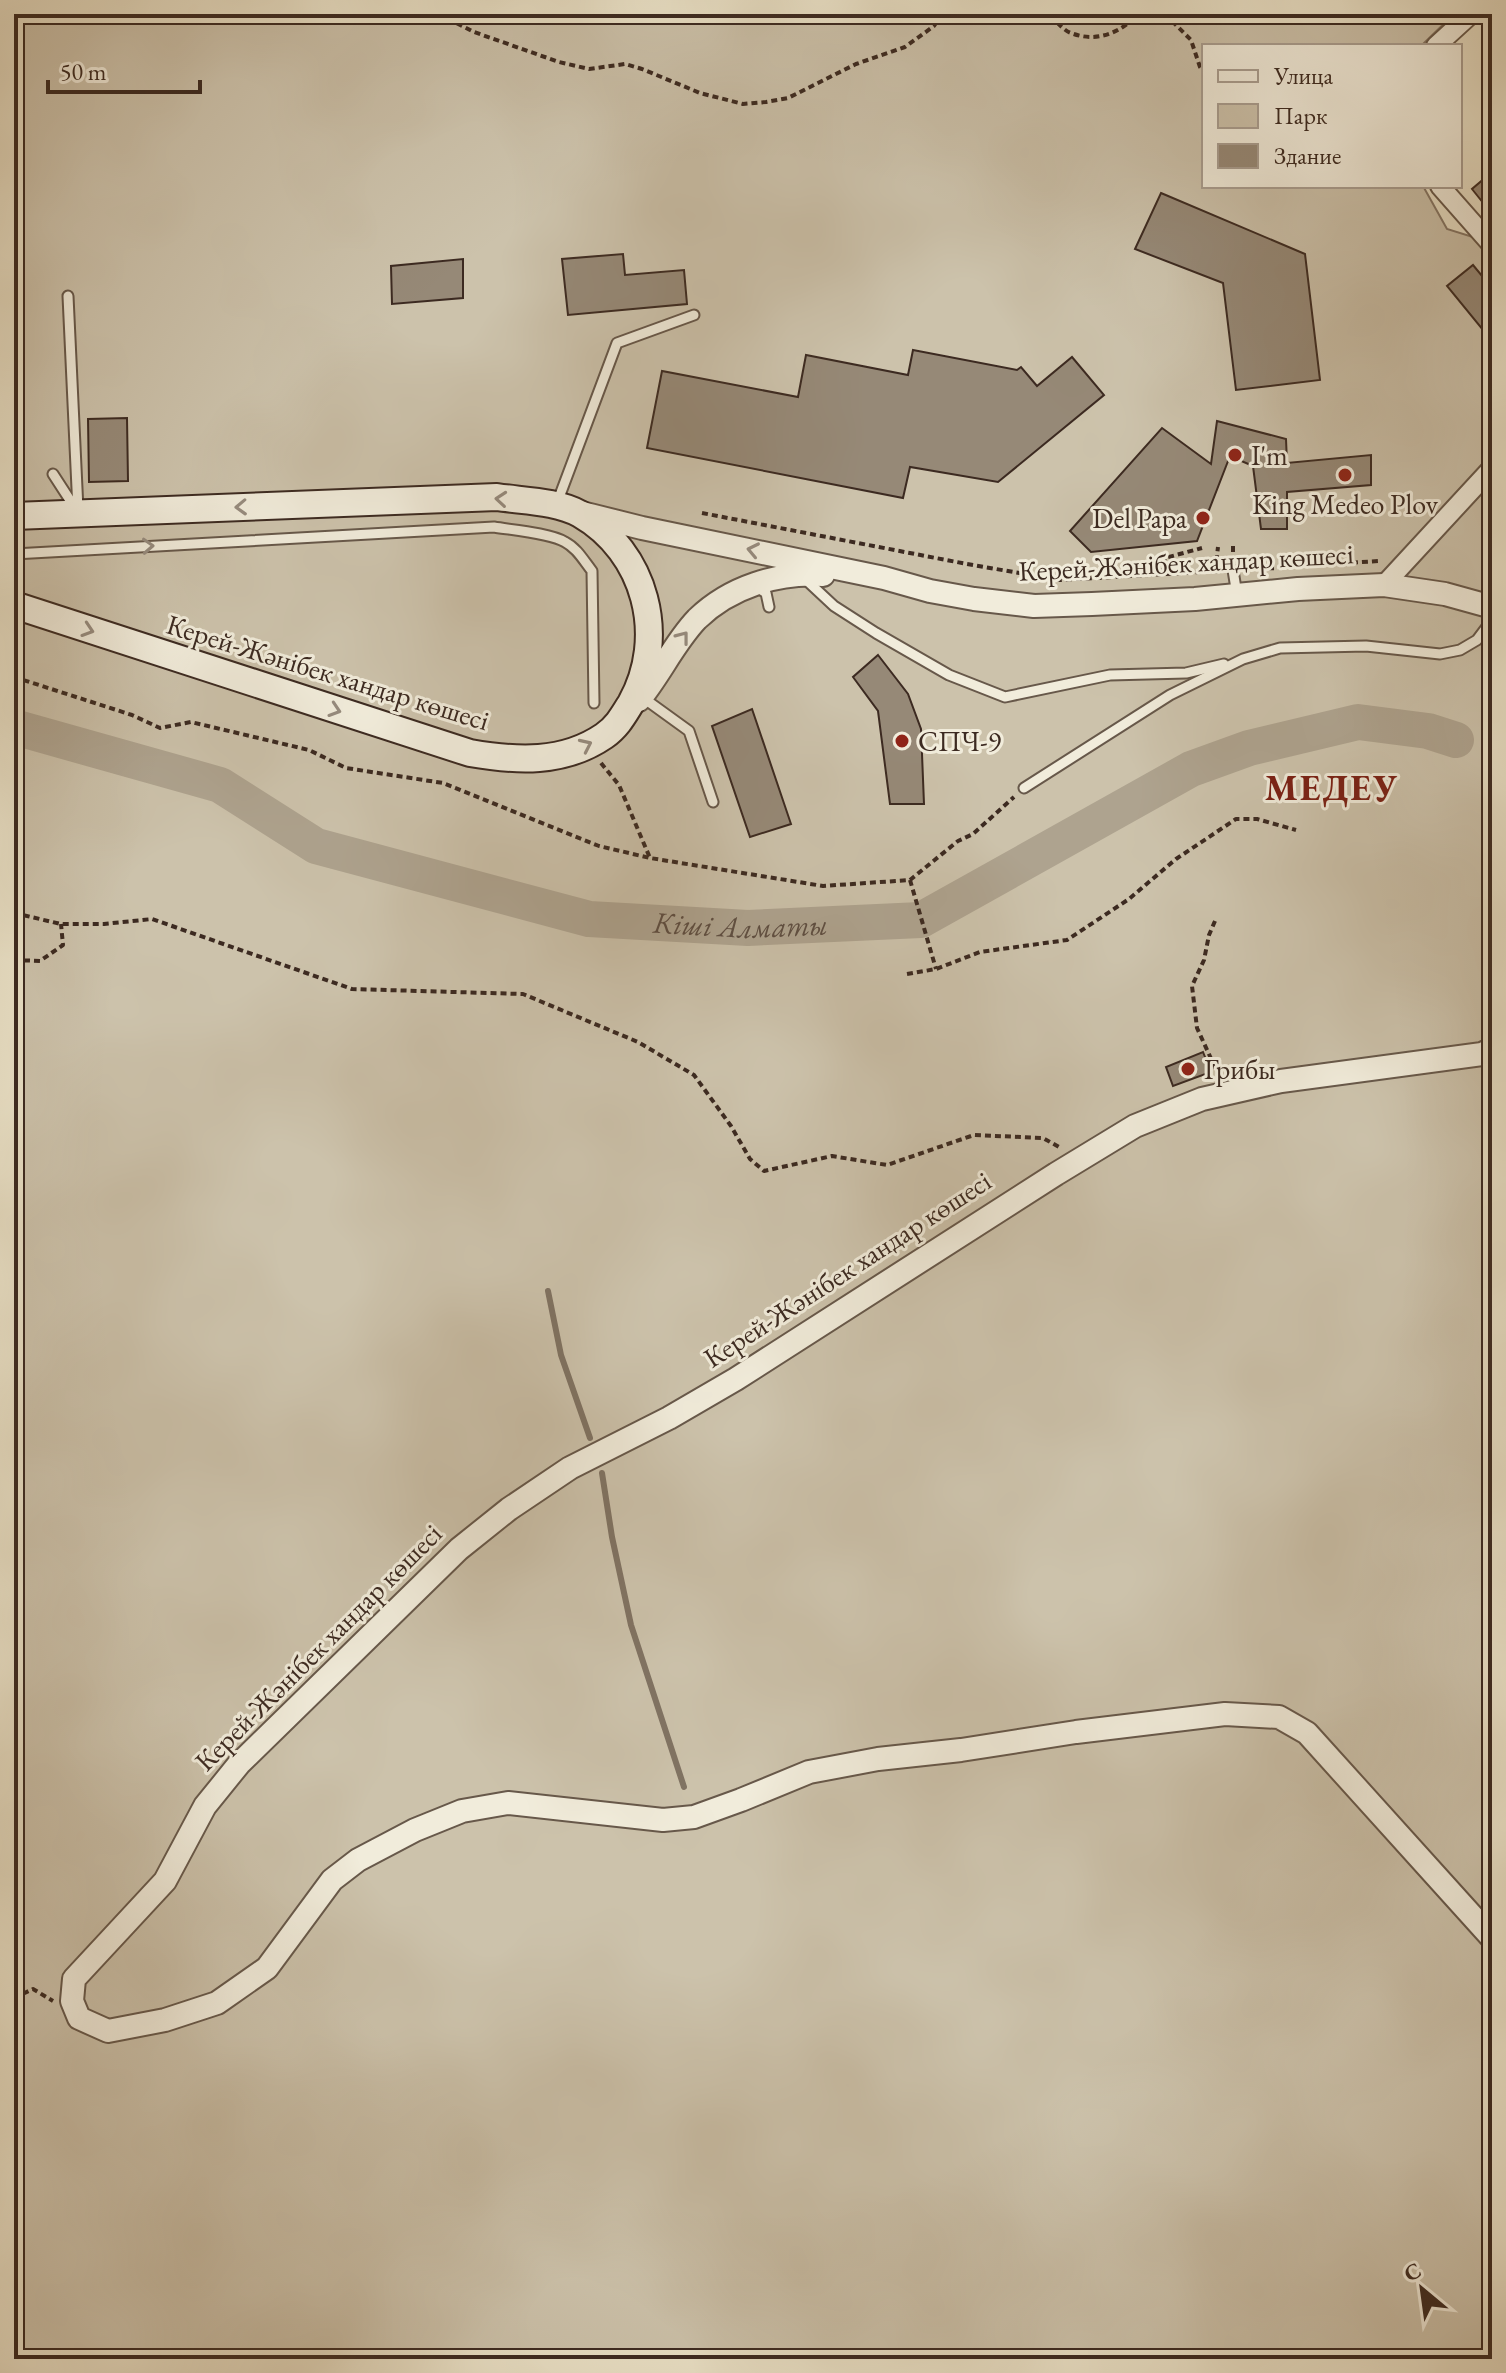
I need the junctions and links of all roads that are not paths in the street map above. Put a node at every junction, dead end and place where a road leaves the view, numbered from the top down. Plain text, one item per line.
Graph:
1 (1471, 14) edge
2 (1438, 44) edge
3 (1442, 188) edge
4 (1492, 245) edge
5 (68, 296) dead end
6 (694, 315) dead end
7 (1492, 468) edge
8 (53, 474) dead end
9 (567, 509) junction
10 (79, 514) junction
11 (14, 516) edge
12 (14, 554) edge
13 (1233, 570) road end
14 (799, 573) junction
15 (884, 578) junction
16 (752, 584) junction
17 (1384, 585) junction
18 (1237, 595) junction
19 (14, 605) edge
20 (769, 607) dead end
21 (1492, 607) edge
22 (1492, 620) edge
23 (1243, 659) junction
24 (642, 697) junction
25 (594, 703) dead end
26 (620, 722) junction
27 (1024, 788) road end
28 (713, 802) dead end
29 (1492, 1049) edge
30 (1492, 1938) edge

1 - 2 street
3 - 4 street
5 - 10 lane
6 - 9 lane
7 - 17 street
8 - 10 lane
9 -> 10 main road, Керей-Жәнібек хандар көшесі
15 -> 9 street, Керей-Жәнібек хандар көшесі
9 - 26 main road, Керей-Жәнібек хандар көшесі
10 - 11 main road, Керей-Жәнібек хандар көшесі
12 -> 25 lane
13 - 18 lane
14 - 15 street, Керей-Жәнібек хандар көшесі
14 - 16 street, Керей-Жәнібек хандар көшесі
14 - 23 lane
15 - 18 street, Керей-Жәнібек хандар көшесі
16 - 20 lane
24 -> 16 street, Керей-Жәнібек хандар көшесі
17 - 18 street, Керей-Жәнібек хандар көшесі
17 - 21 street, Керей-Жәнібек хандар көшесі
19 -> 26 main road, Керей-Жәнібек хандар көшесі
22 - 23 lane
23 - 27 lane
24 - 26 street, Керей-Жәнібек хандар көшесі
24 - 28 lane
29 - 30 street, Керей-Жәнібек хандар көшесі

